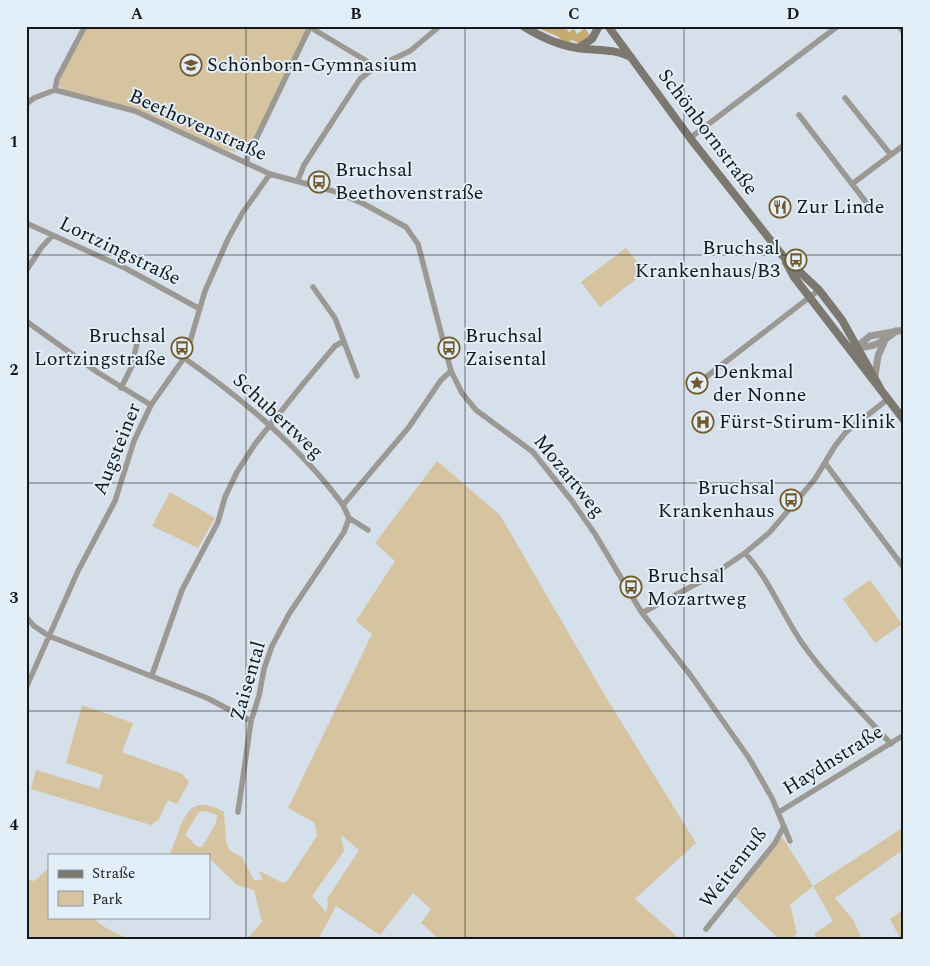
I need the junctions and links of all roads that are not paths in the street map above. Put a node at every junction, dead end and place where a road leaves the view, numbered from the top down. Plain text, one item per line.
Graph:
1 (85, 26) edge
2 (440, 26) edge
3 (523, 26) edge
4 (599, 26) edge
5 (608, 26) edge
6 (838, 26) edge
7 (899, 26) edge
8 (308, 27) edge
9 (904, 33) edge
10 (578, 48) junction
11 (631, 56) junction
12 (374, 68) junction
13 (55, 90) junction
14 (845, 98) dead end
15 (26, 104) edge
16 (799, 115) dead end
17 (690, 138) junction
18 (904, 145) edge
19 (890, 155) junction
20 (247, 164) junction
21 (270, 174) junction
22 (298, 180) junction
23 (852, 184) junction
24 (873, 211) dead end
25 (26, 222) edge
26 (52, 236) junction
27 (782, 256) junction
28 (26, 271) edge
29 (312, 287) dead end
30 (819, 290) junction
31 (810, 298) junction
32 (200, 309) junction
33 (26, 321) edge
34 (900, 331) edge
35 (885, 340) junction
36 (344, 341) junction
37 (137, 343) dead end
38 (858, 347) junction
39 (850, 352) junction
40 (184, 358) junction
41 (451, 371) junction
42 (357, 376) dead end
43 (694, 376) dead end
44 (875, 376) junction
45 (122, 388) junction
46 (880, 388) junction
47 (888, 399) junction
48 (151, 405) junction
49 (904, 420) edge
50 (270, 425) junction
51 (825, 462) junction
52 (343, 505) junction
53 (349, 518) junction
54 (368, 530) dead end
55 (745, 553) junction
56 (904, 568) edge
57 (642, 613) junction
58 (26, 618) edge
59 (49, 636) junction
60 (152, 675) junction
61 (26, 688) edge
62 (251, 721) junction
63 (904, 735) edge
64 (891, 744) junction
65 (238, 812) dead end
66 (779, 812) junction
67 (784, 826) junction
68 (790, 841) dead end
69 (706, 929) dead end

1 - 13 street
2 - 12 street
3 - 10 main road
4 - 10 main road
5 - 11 main road, Schönbornstraße
6 - 17 street
7 - 9 street
8 - 12 street
8 - 20 street
10 - 11 main road
11 - 17 main road, Schönbornstraße
12 - 22 street
13 - 15 street
13 - 20 street, Beethovenstraße
14 - 19 street
16 - 23 street
17 - 27 main road, Schönbornstraße
18 - 19 street
19 - 23 street
20 - 21 street, Beethovenstraße
21 - 22 street, Mozartweg
21 - 32 street, Augsteiner
22 - 41 street, Mozartweg
23 - 24 street
25 - 26 street, Lortzingstraße
26 - 28 street
26 - 32 street, Lortzingstraße
27 - 30 main road, Schönbornstraße
27 - 31 main road, Schönbornstraße
29 - 36 street
30 - 31 street
30 - 38 main road, Schönbornstraße
31 - 39 main road, Schönbornstraße
31 - 43 street
32 - 40 street, Augsteiner
33 - 45 street
34 - 35 street
34 - 38 street
35 - 38 street
35 - 44 street
36 - 42 street
36 - 50 street
37 - 45 street
38 - 39 street
38 - 44 main road, Schönbornstraße
39 - 46 main road, Schönbornstraße
40 - 48 street, Augsteiner
40 - 50 street, Schubertweg
41 - 52 street
41 - 57 street, Mozartweg
44 - 46 main road, Schönbornstraße
45 - 48 street
46 - 47 main road
47 - 49 main road
47 - 51 street
48 - 59 street, Augsteiner
50 - 52 street, Schubertweg
50 - 60 street
51 - 55 street
51 - 56 street
52 - 53 street
53 - 54 street
53 - 62 street, Zaisental
55 - 57 street
55 - 64 street
57 - 66 street, Mozartweg
58 - 59 street
59 - 60 street
59 - 61 street, Augsteiner
60 - 62 street
62 - 65 street, Zaisental
63 - 64 street, Haydnstraße
64 - 66 street, Haydnstraße
66 - 67 street, Mozartweg
67 - 68 street, Mozartweg
67 - 69 street, Weitenruß

